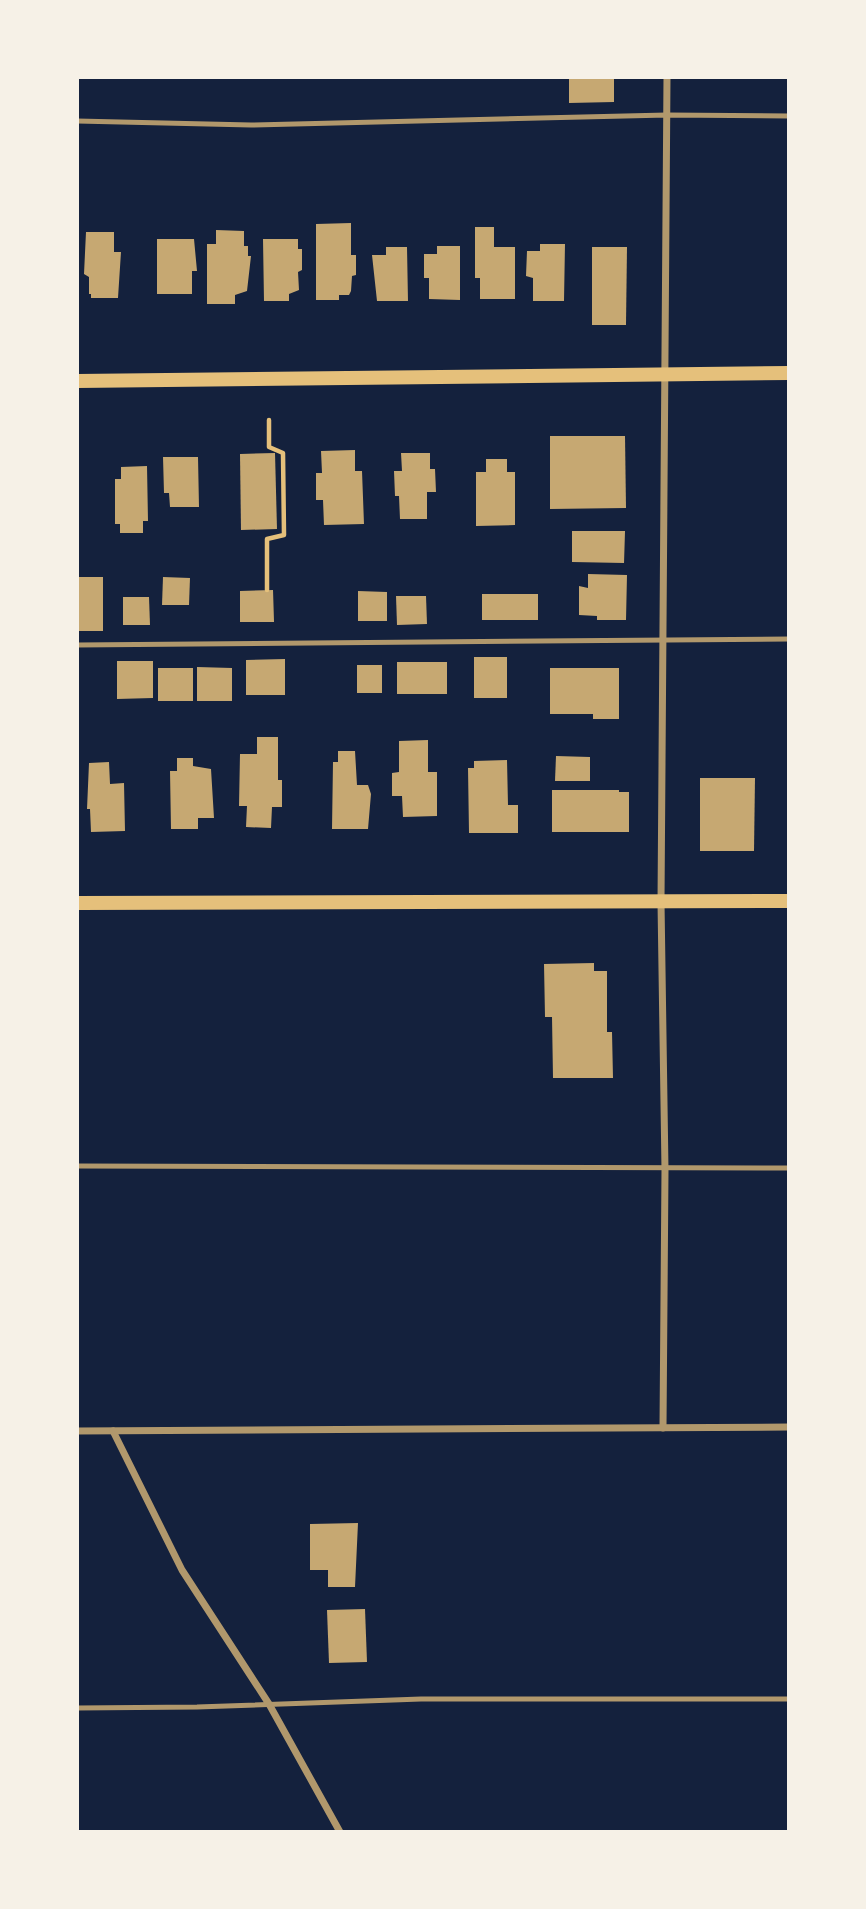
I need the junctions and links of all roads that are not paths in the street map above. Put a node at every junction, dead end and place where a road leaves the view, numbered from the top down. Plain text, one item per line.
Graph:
1 (667, 77) edge
2 (667, 115) junction
3 (789, 116) edge
4 (77, 121) edge
5 (789, 373) edge
6 (664, 374) junction
7 (77, 381) edge
8 (663, 639) junction
9 (789, 639) edge
10 (77, 645) edge
11 (789, 901) edge
12 (661, 902) junction
13 (77, 904) edge
14 (77, 1166) edge
15 (789, 1168) edge
16 (665, 1170) junction
17 (789, 1427) edge
18 (663, 1428) junction
19 (77, 1431) edge
20 (113, 1431) junction
21 (789, 1699) edge
22 (269, 1704) junction
23 (77, 1708) edge
24 (340, 1832) edge

1 - 2 street
2 - 3 lane
2 - 4 lane
2 - 6 street
5 - 6 main road
6 - 7 main road
6 - 8 street
8 - 9 lane
8 - 10 lane
8 - 12 street
11 - 12 main road
12 - 13 main road
12 - 16 street
14 - 16 lane
15 - 16 lane
16 - 18 street
17 - 18 street
18 - 20 street
19 - 20 street
20 - 22 street
21 - 22 lane
22 - 23 lane
22 - 24 street

